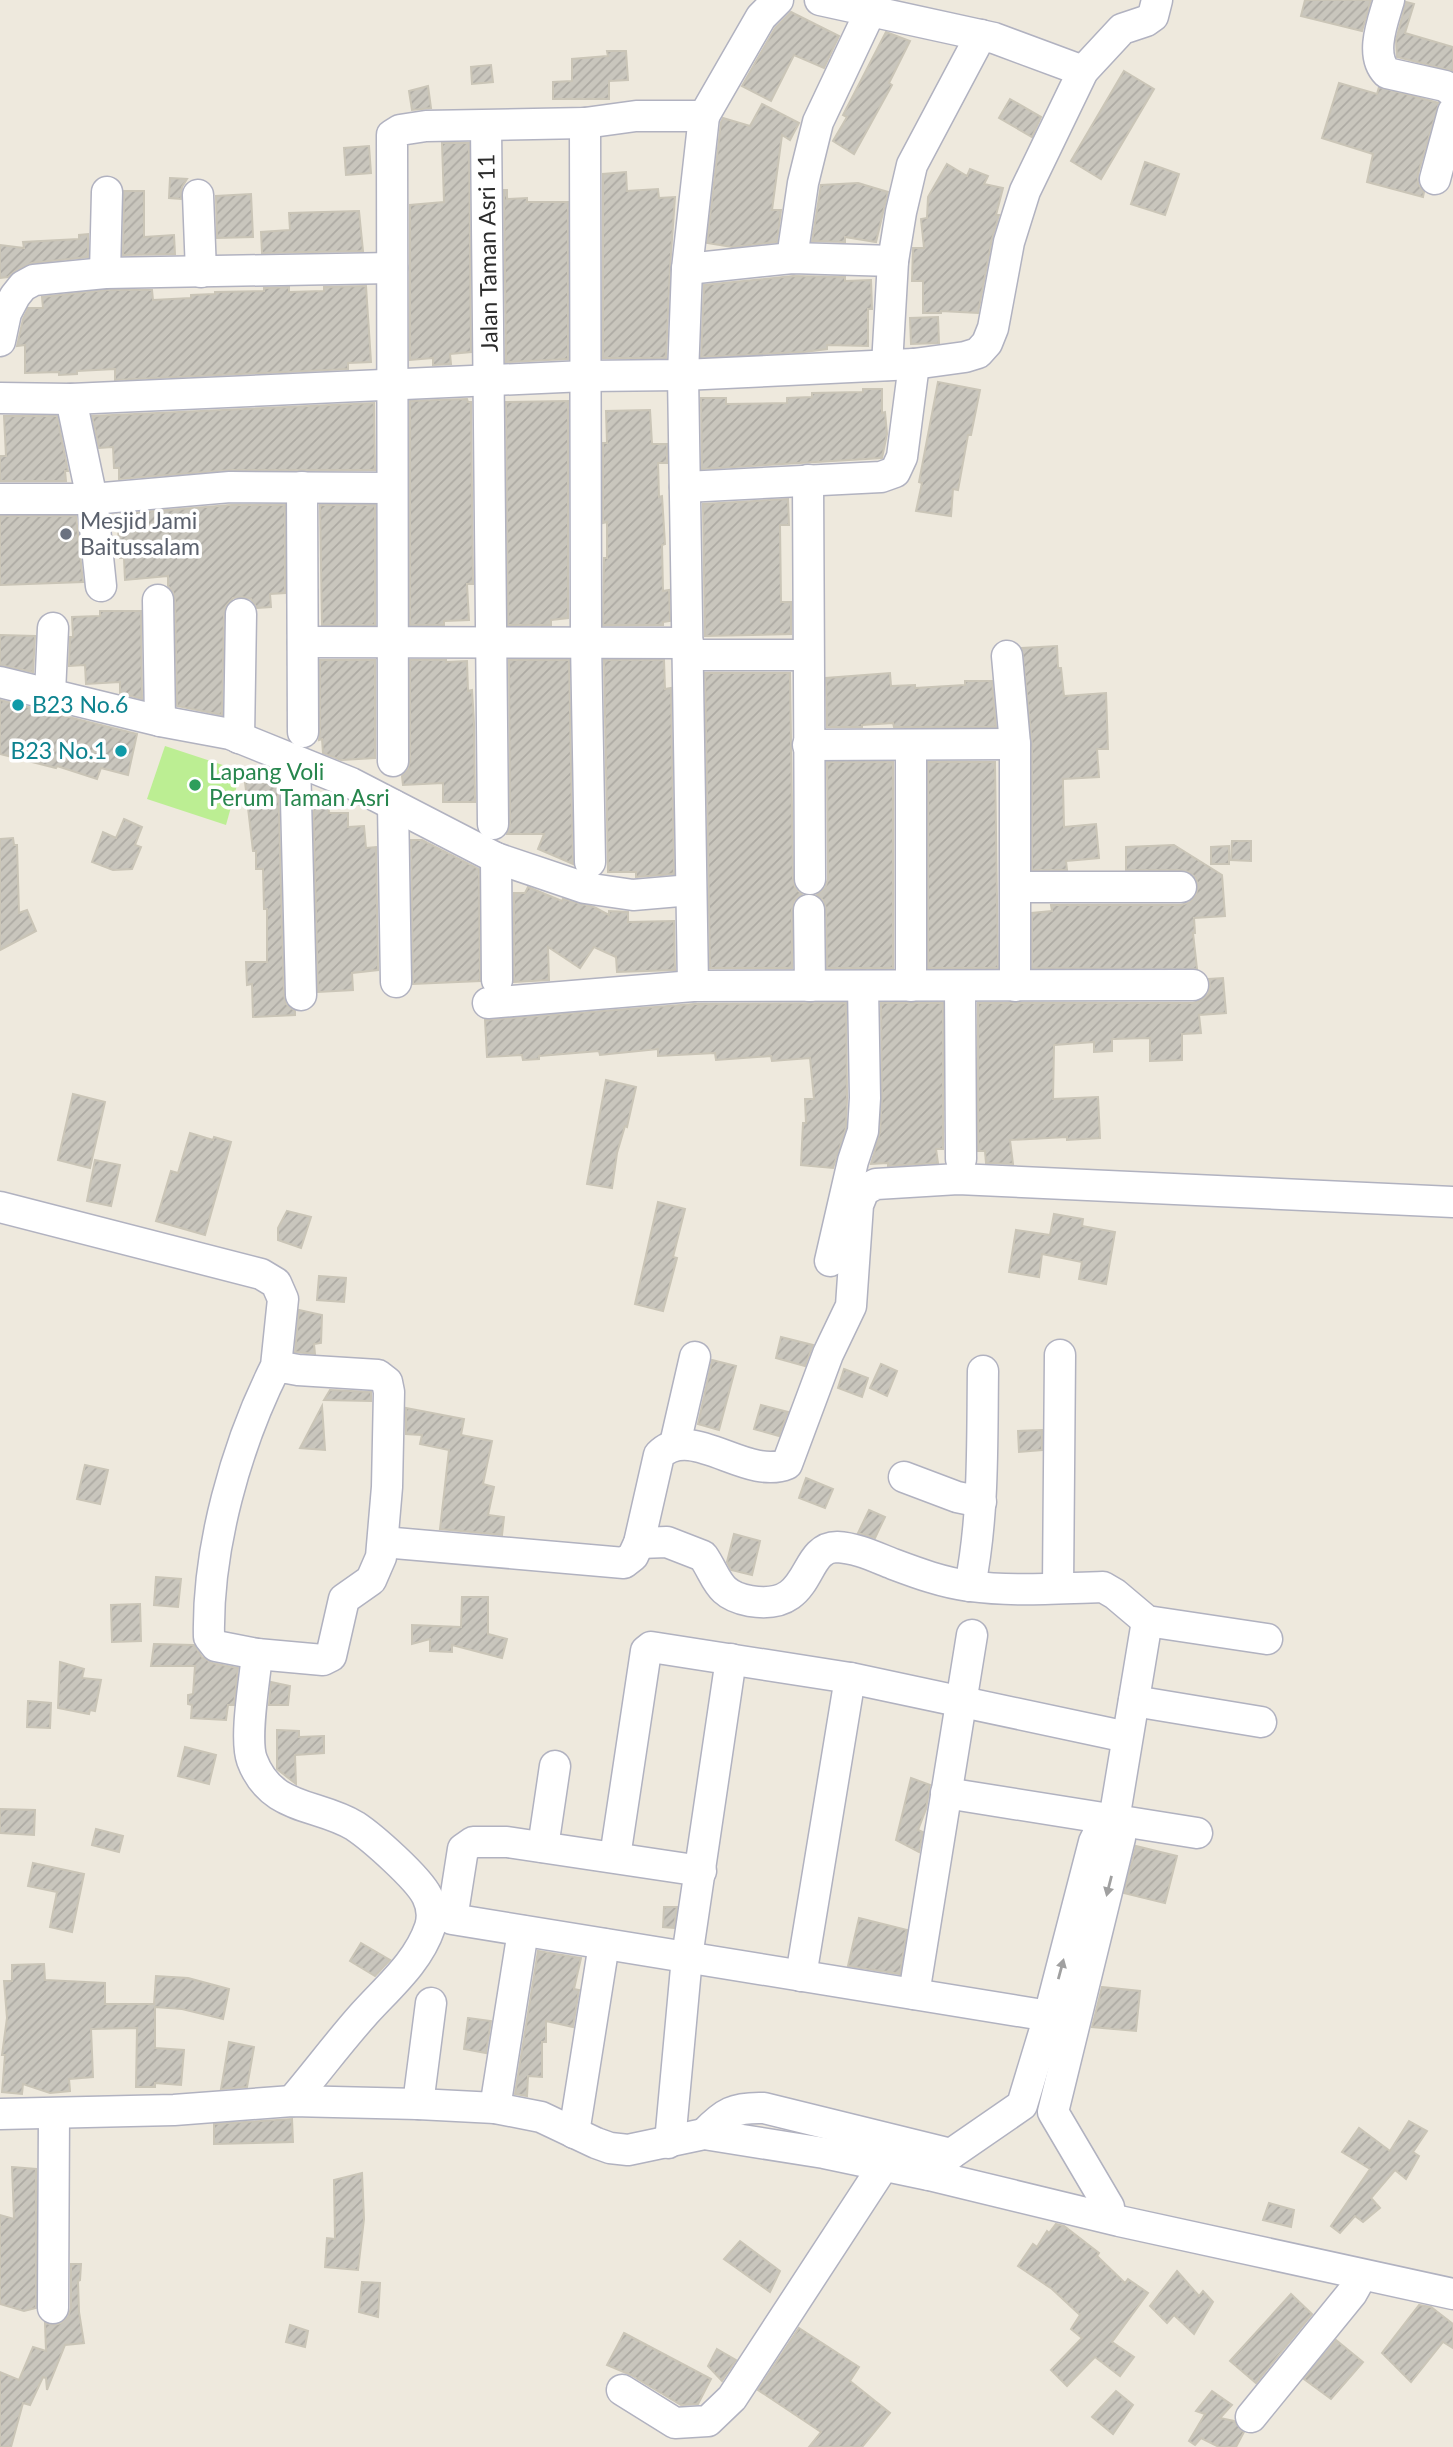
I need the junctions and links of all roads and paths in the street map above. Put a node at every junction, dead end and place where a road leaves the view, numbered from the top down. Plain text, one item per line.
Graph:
1 (778, 0) edge
2 (821, 0) edge
3 (1157, 0) edge
4 (1389, 0) edge
5 (870, 12) junction
6 (981, 35) junction
7 (1083, 71) junction
8 (1453, 92) edge
9 (1453, 112) edge
10 (704, 116) junction
11 (585, 123) junction
12 (486, 126) junction
13 (1435, 179) dead end
14 (107, 192) dead end
15 (198, 195) dead end
16 (792, 258) junction
17 (894, 261) junction
18 (392, 268) junction
19 (687, 270) junction
20 (201, 272) junction
21 (105, 273) junction
22 (0, 341) edge
23 (901, 364) junction
24 (683, 375) junction
25 (585, 376) junction
26 (489, 380) junction
27 (392, 386) junction
28 (0, 398) edge
29 (71, 399) junction
30 (808, 480) junction
31 (685, 487) junction
32 (302, 488) junction
33 (392, 488) junction
34 (0, 499) edge
35 (92, 499) junction
36 (101, 586) dead end
37 (158, 600) dead end
38 (241, 614) dead end
39 (53, 628) dead end
40 (303, 642) junction
41 (393, 642) junction
42 (491, 642) junction
43 (586, 642) junction
44 (688, 649) junction
45 (808, 655) junction
46 (1007, 656) dead end
47 (0, 682) edge
48 (50, 693) junction
49 (160, 721) junction
50 (303, 732) dead end
51 (239, 738) junction
52 (911, 744) junction
53 (1015, 744) junction
54 (808, 745) junction
55 (295, 761) junction
56 (393, 761) dead end
57 (393, 805) junction
58 (494, 824) dead end
59 (496, 858) junction
60 (590, 862) dead end
61 (810, 879) dead end
62 (1016, 887) junction
63 (1181, 887) dead end
64 (691, 890) junction
65 (809, 910) dead end
66 (396, 982) dead end
67 (1193, 985) dead end
68 (692, 986) junction
69 (810, 986) junction
70 (863, 986) junction
71 (911, 986) junction
72 (960, 986) junction
73 (1015, 986) junction
74 (301, 995) dead end
75 (961, 1159) dead end
76 (1453, 1202) edge
77 (0, 1207) edge
78 (830, 1261) dead end
79 (1060, 1355) dead end
80 (695, 1357) dead end
81 (276, 1366) junction
82 (983, 1371) dead end
83 (675, 1444) junction
84 (904, 1477) dead end
85 (981, 1502) junction
86 (383, 1542) junction
87 (639, 1543) junction
88 (970, 1586) junction
89 (1059, 1587) junction
90 (1132, 1609) junction
91 (972, 1635) dead end
92 (1267, 1640) dead end
93 (257, 1654) junction
94 (731, 1659) junction
95 (850, 1678) junction
96 (961, 1700) junction
97 (1134, 1701) junction
98 (1261, 1722) dead end
99 (1127, 1737) junction
100 (555, 1766) dead end
101 (946, 1793) junction
102 (1114, 1820) junction
103 (1196, 1833) dead end
104 (543, 1847) junction
105 (615, 1857) junction
106 (701, 1871) junction
107 (523, 1931) junction
108 (604, 1944) junction
109 (687, 1957) junction
110 (801, 1976) junction
111 (914, 1994) junction
112 (431, 2003) dead end
113 (1049, 2015) junction
114 (292, 2101) junction
115 (418, 2104) junction
116 (1022, 2105) junction
117 (495, 2108) junction
118 (1053, 2112) junction
119 (0, 2114) edge
120 (54, 2114) junction
121 (574, 2133) junction
122 (704, 2134) junction
123 (668, 2143) junction
124 (951, 2154) junction
125 (884, 2165) junction
126 (929, 2175) junction
127 (1109, 2207) dead end
128 (1362, 2274) junction
129 (1453, 2294) edge
130 (52, 2308) dead end
131 (622, 2390) dead end
132 (1251, 2417) dead end

1 - 10 street
2 - 5 street
3 - 7 street
4 - 8 street
5 - 6 street
5 - 16 street
6 - 7 street
6 - 17 street
7 - 23 street
9 - 13 street
10 - 11 street
10 - 19 street
11 - 12 street
11 - 25 street
12 - 18 street
12 - 26 street, Jalan Taman Asri 11
14 - 21 street
15 - 20 street
16 - 17 street
16 - 19 street
17 - 23 street
18 - 20 street
18 - 27 street
19 - 24 street
20 - 21 street
21 - 22 street
23 - 24 street
23 - 30 street
24 - 25 street
24 - 31 street
25 - 26 street
25 - 43 street
26 - 27 street
26 - 42 street, Jalan Taman Asri 11
27 - 29 street
27 - 33 street
28 - 29 street
29 - 35 street
30 - 31 street
30 - 45 street
31 - 44 street
32 - 33 street
32 - 35 street
32 - 40 street
33 - 41 street
34 - 35 street
35 - 36 street
37 - 49 street
38 - 51 street
39 - 48 street
40 - 41 street
40 - 50 street
41 - 42 street
41 - 56 street
42 - 43 street
42 - 58 street, Jalan Taman Asri 11
43 - 44 street
43 - 60 street
44 - 45 street
44 - 64 street
45 - 54 street
46 - 53 street
47 - 48 street
48 - 49 street
49 - 51 street
51 - 55 street
52 - 53 street
52 - 54 street
52 - 71 street
53 - 62 street
54 - 61 street
55 - 57 street
55 - 74 street
57 - 59 street
57 - 66 street
59 - 64 street
59 - 68 street
62 - 63 street
62 - 73 street
64 - 68 street
65 - 69 street
67 - 73 street
68 - 69 street
69 - 70 street
70 - 71 street
70 - 78 street
71 - 72 street
72 - 73 street
72 - 75 street
76 - 83 street
77 - 81 street
79 - 89 street
80 - 83 street
81 - 86 street
81 - 93 street
82 - 85 street
83 - 87 street
84 - 85 street
85 - 88 street
86 - 87 street
86 - 93 street
87 - 88 street
88 - 89 street
89 - 90 street
90 - 92 street
90 - 97 street
91 - 96 street
93 - 114 street
94 - 95 street
94 - 105 street
94 - 106 street
95 - 96 street
95 - 110 street
96 - 99 street
96 - 101 street
97 - 98 street
97 - 99 street
99 - 102 street
100 - 104 street
101 - 102 street
101 - 111 street
102 - 103 street
113 -> 102 street
102 -> 118 street
104 - 105 street
104 - 107 street
105 - 106 street
106 - 109 street
107 - 108 street
107 - 117 street
108 - 109 street
108 - 121 street
109 - 110 street
109 - 123 street
110 - 111 street
111 - 113 street
112 - 115 street
113 - 116 street
114 - 115 street
114 - 120 street
115 - 117 street
116 - 118 street
116 - 124 street
117 - 121 street
118 - 127 street
119 - 120 street
120 - 130 street
121 - 123 street
122 - 123 street
122 - 124 street
122 - 125 street
124 - 126 street
125 - 126 street
125 - 131 street
126 - 128 street
128 - 129 street
128 - 132 street

